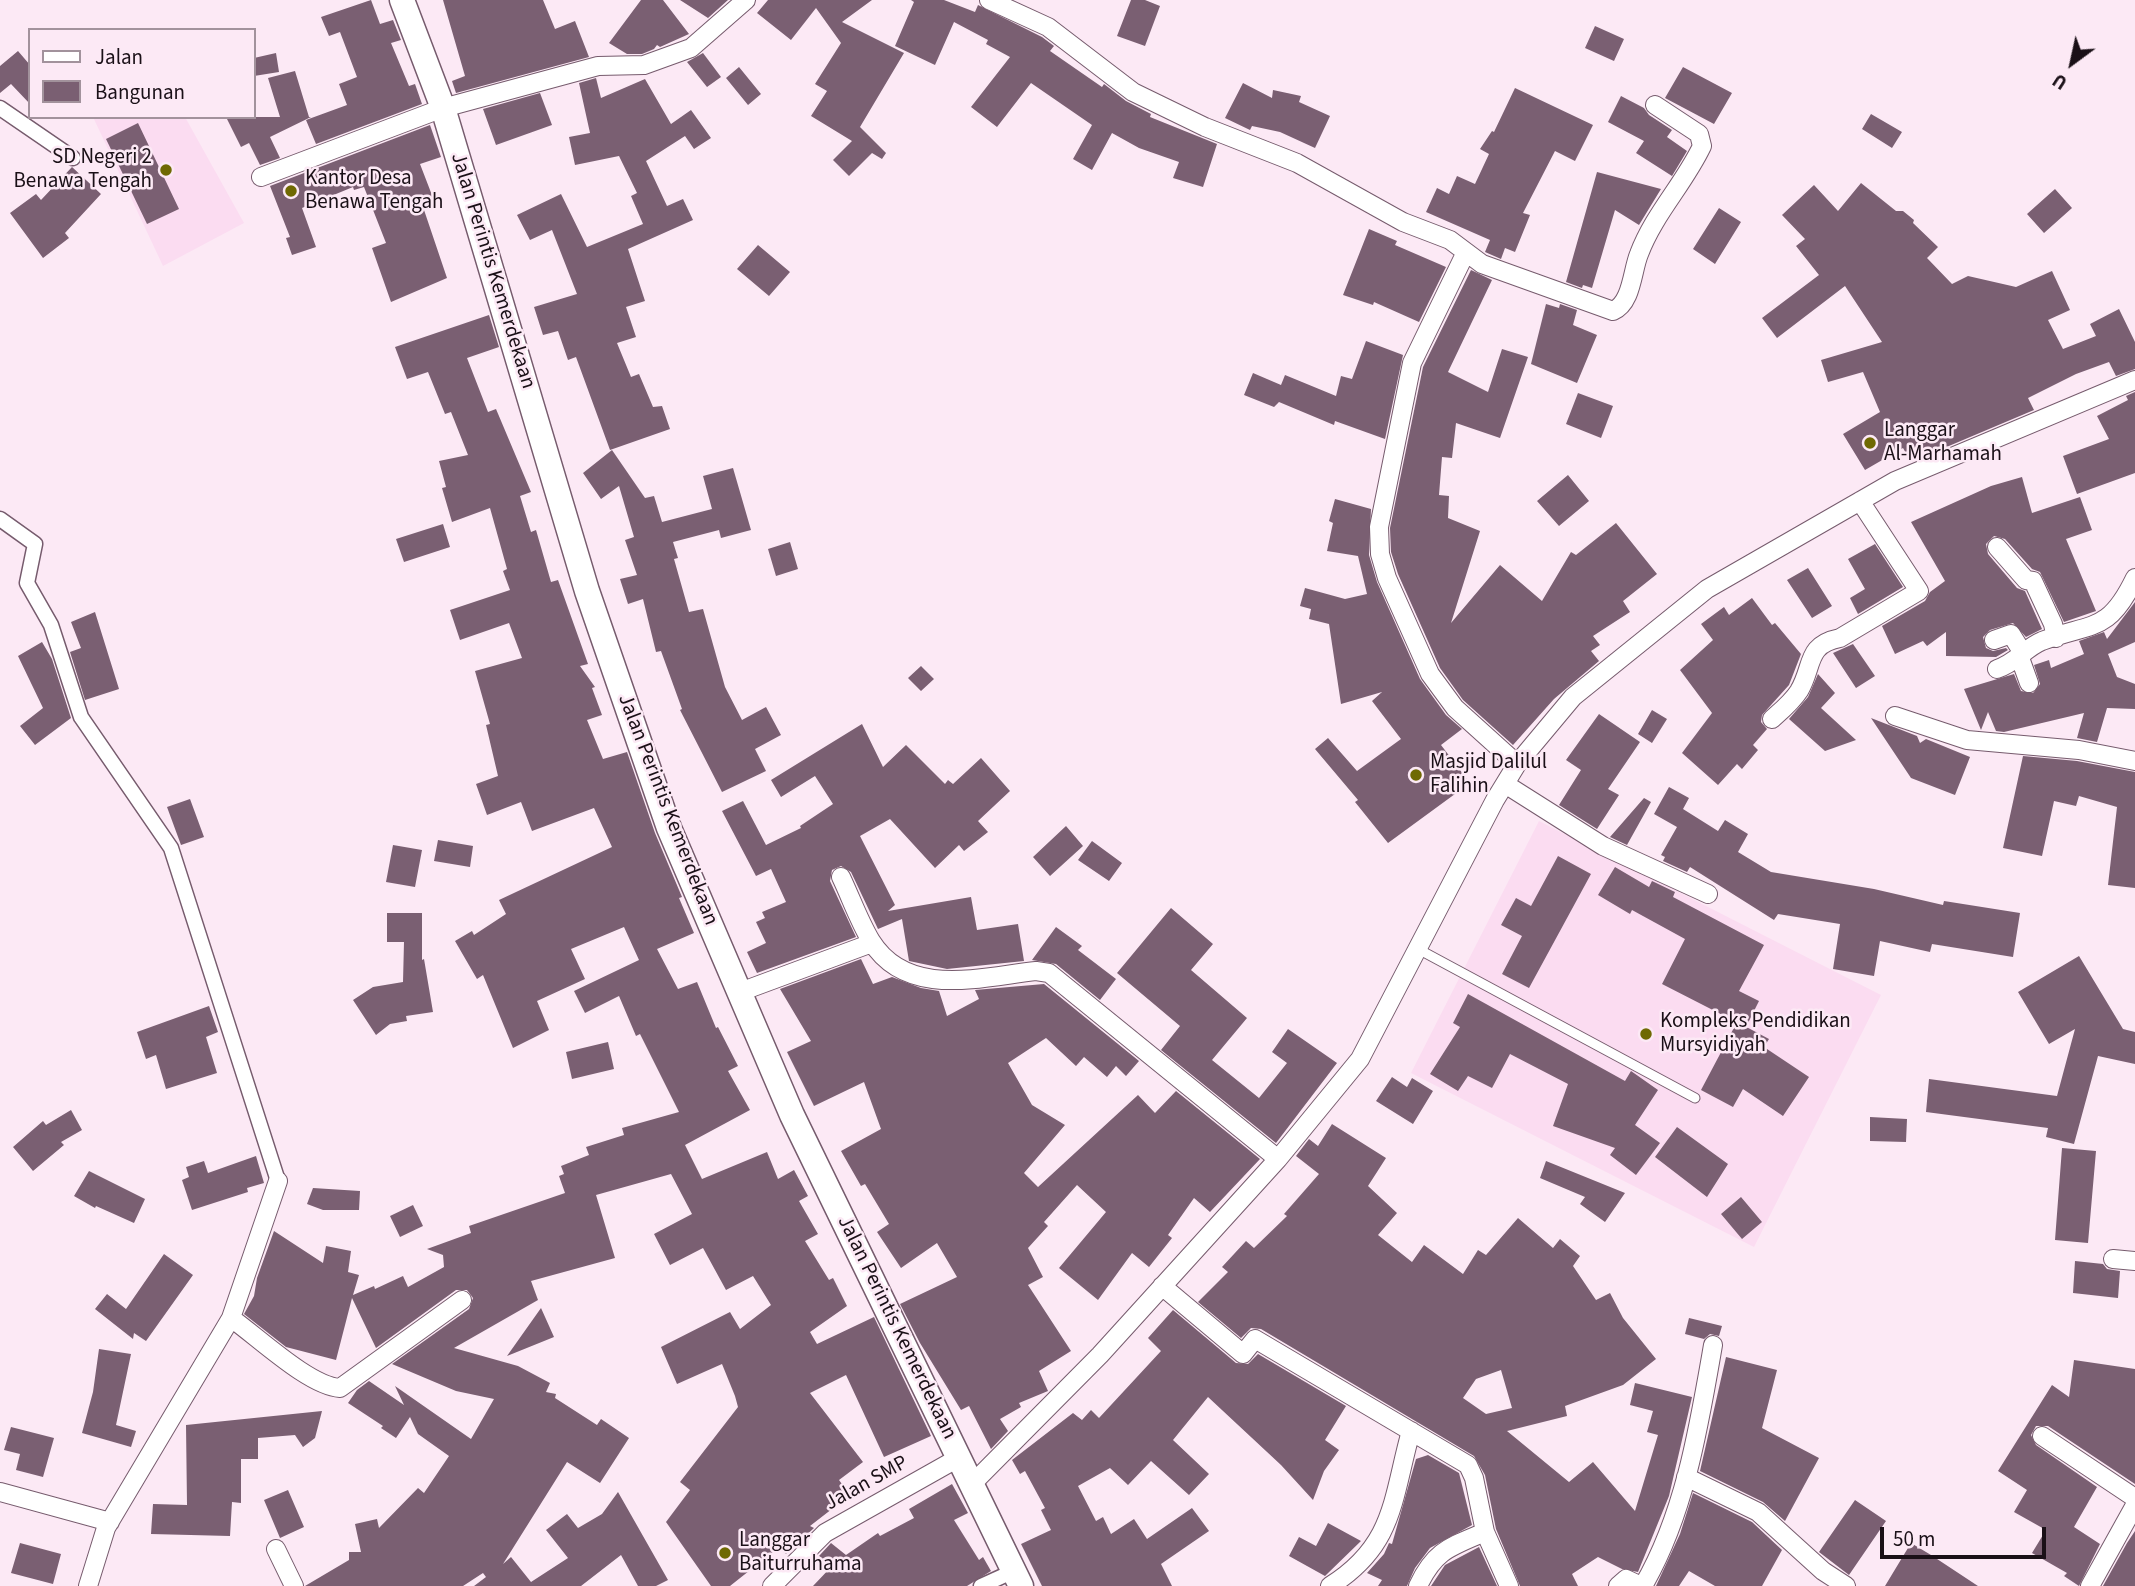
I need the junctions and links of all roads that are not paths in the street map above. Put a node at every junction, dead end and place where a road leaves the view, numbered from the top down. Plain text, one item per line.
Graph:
1 (402, 0) edge
2 (746, 0) edge
3 (989, 0) edge
4 (1655, 105) dead end
5 (0, 108) edge
6 (443, 108) junction
7 (73, 158) dead end
8 (261, 177) dead end
9 (1466, 252) junction
10 (2135, 380) edge
11 (1860, 501) junction
12 (0, 519) edge
13 (1997, 547) dead end
14 (2135, 578) edge
15 (2056, 638) junction
16 (1994, 640) dead end
17 (2020, 658) junction
18 (1997, 669) dead end
19 (2029, 683) dead end
20 (1895, 716) dead end
21 (1772, 719) dead end
22 (2135, 761) edge
23 (1517, 764) junction
24 (1505, 784) junction
25 (841, 877) dead end
26 (1708, 894) dead end
27 (872, 943) junction
28 (1418, 949) junction
29 (740, 992) junction
30 (1695, 1098) dead end
31 (1278, 1159) junction
32 (278, 1181) joint
33 (2113, 1259) dead end
34 (2135, 1261) edge
35 (1162, 1286) junction
36 (462, 1300) dead end
37 (231, 1318) junction
38 (1713, 1345) dead end
39 (1410, 1431) junction
40 (2042, 1436) dead end
41 (960, 1457) junction
42 (1686, 1477) junction
43 (972, 1484) junction
44 (0, 1492) edge
45 (2135, 1498) edge
46 (2135, 1505) edge
47 (110, 1522) junction
48 (1485, 1532) junction
49 (276, 1549) dead end
50 (1017, 1578) edge
51 (88, 1586) edge
52 (293, 1586) edge
53 (772, 1586) edge
54 (981, 1586) edge
55 (1330, 1586) edge
56 (1418, 1586) edge
57 (1509, 1586) edge
58 (1618, 1586) edge
59 (1642, 1586) edge
60 (1846, 1586) edge
61 (2090, 1586) edge

1 - 6 main road, Jalan Perintis Kemerdekaan
2 - 6 street
3 - 9 street
4 - 9 street
5 - 7 street
6 - 8 street
6 - 29 main road, Jalan Perintis Kemerdekaan
9 - 23 street
10 - 11 street
11 - 21 street
11 - 23 street
12 - 32 street
13 - 15 street
14 - 15 street
15 - 17 street
16 - 17 street
17 - 18 street
17 - 19 street
20 - 22 street
23 - 24 street
24 - 26 street
24 - 28 street
25 - 27 street
27 - 29 street
27 - 31 street
28 - 30 lane
28 - 31 street
29 - 41 main road, Jalan Perintis Kemerdekaan
31 - 35 street
32 - 37 street
33 - 34 street
35 - 39 street
35 - 43 street
36 - 37 street
37 - 47 street
38 - 42 street
39 - 48 street
39 - 55 street
40 - 45 street
41 - 43 main road, Jalan Perintis Kemerdekaan
41 - 53 street, Jalan SMP
42 - 59 street
42 - 60 street
43 - 50 main road, Jalan Perintis Kemerdekaan
44 - 47 street
46 - 61 street
47 - 51 street
48 - 56 street
48 - 57 street
49 - 52 street
50 - 54 street
58 - 59 street

